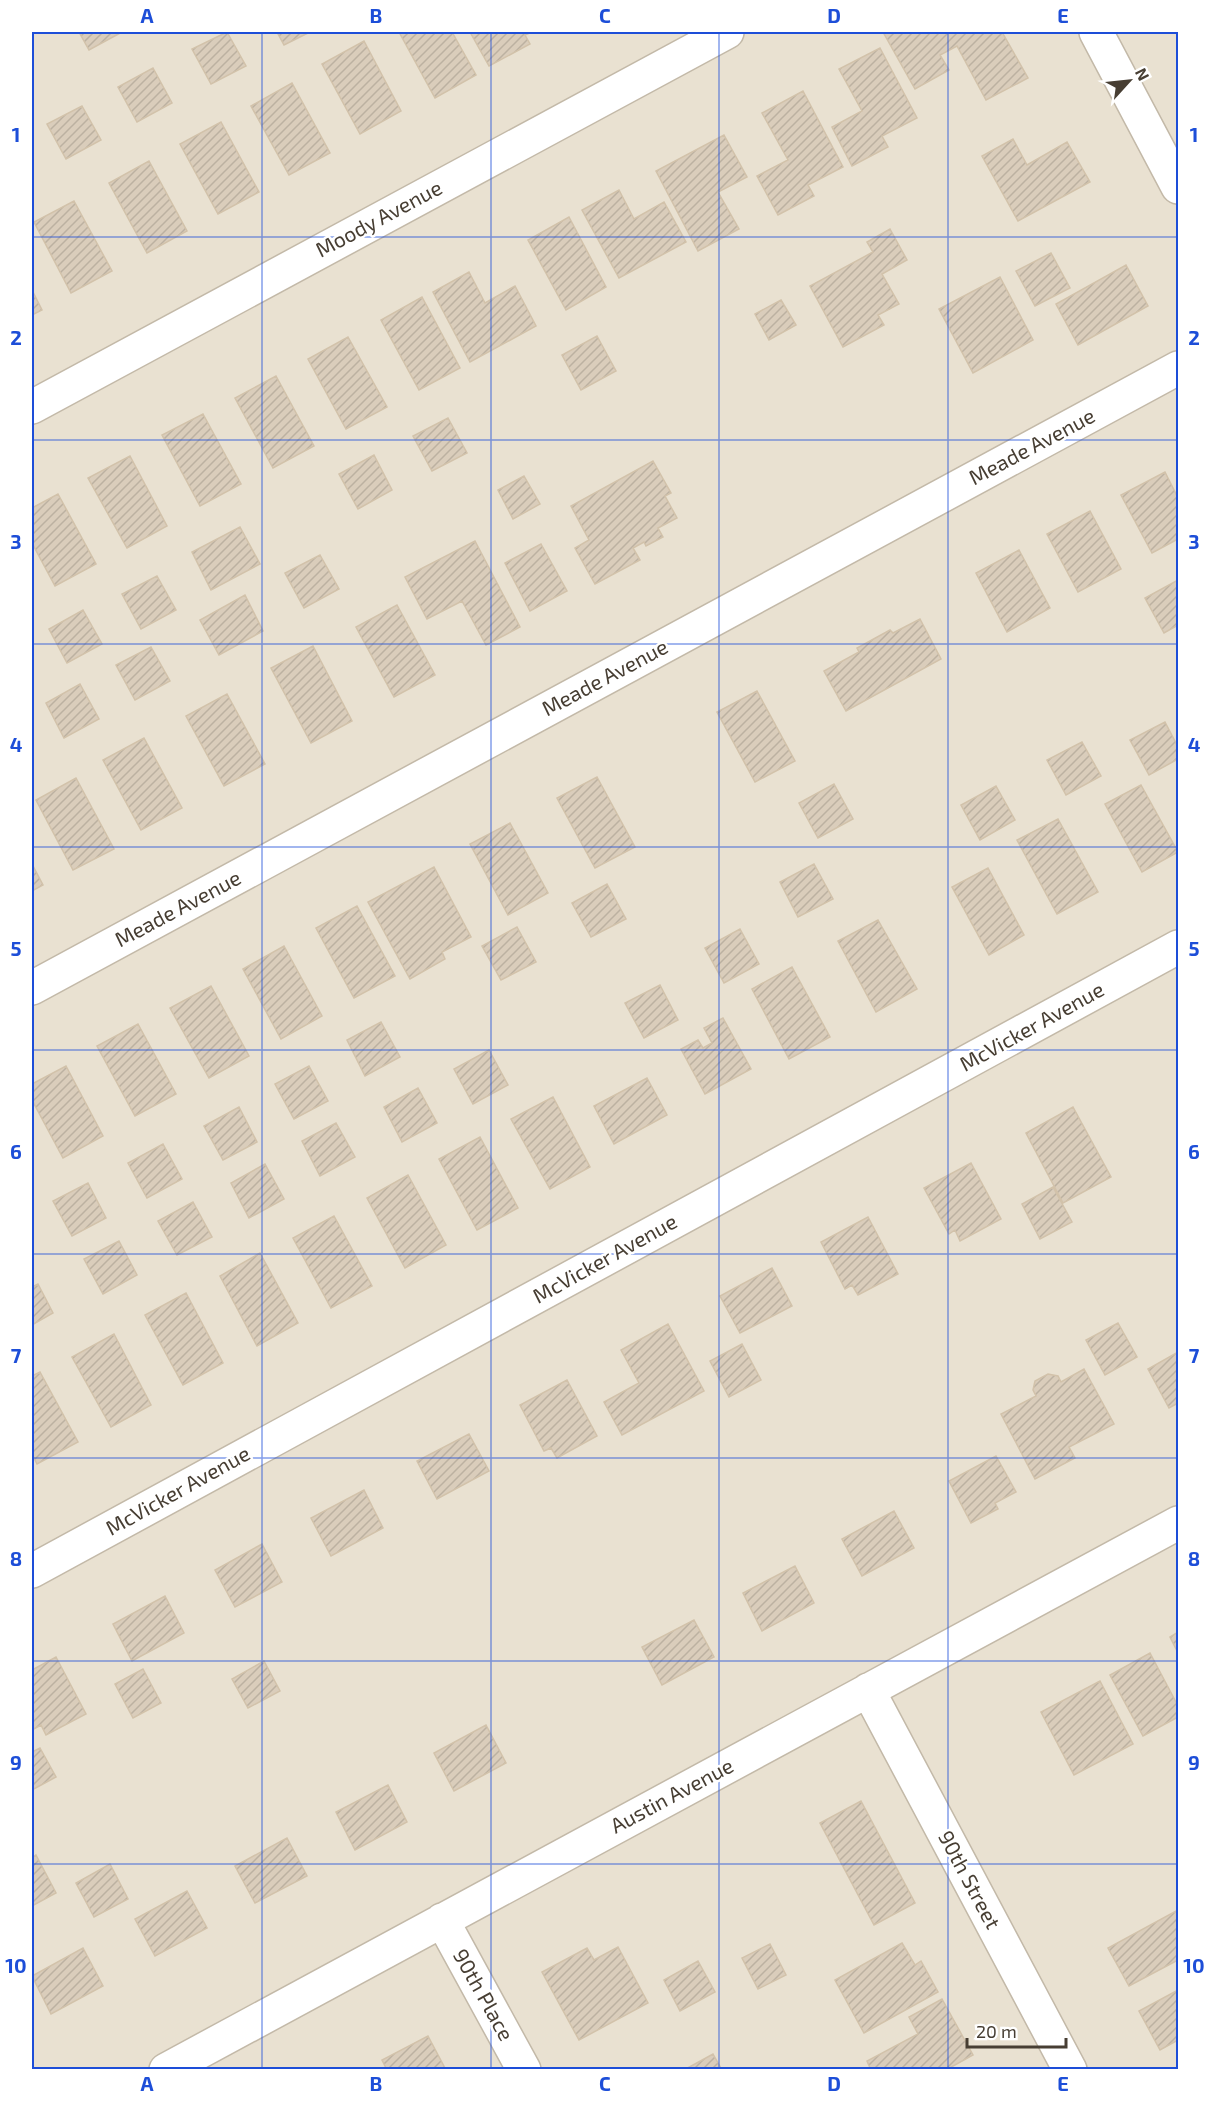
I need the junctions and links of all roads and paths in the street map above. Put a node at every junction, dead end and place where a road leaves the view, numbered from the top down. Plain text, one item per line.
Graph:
1 (727, 32) edge
2 (1096, 32) edge
3 (1179, 187) edge
4 (1179, 368) edge
5 (32, 407) edge
6 (1179, 947) edge
7 (32, 988) edge
8 (1179, 1522) edge
9 (32, 1571) edge
10 (868, 1690) junction
11 (442, 1920) junction
12 (166, 2070) edge
13 (524, 2070) edge
14 (1070, 2070) edge

1 - 5 street, Moody Avenue
2 - 3 street
4 - 7 street, Meade Avenue
6 - 9 street, McVicker Avenue
8 - 10 street, Austin Avenue
10 - 11 street, Austin Avenue
10 - 14 street, 90th Street
11 - 12 street, Austin Avenue
11 - 13 street, 90th Place

